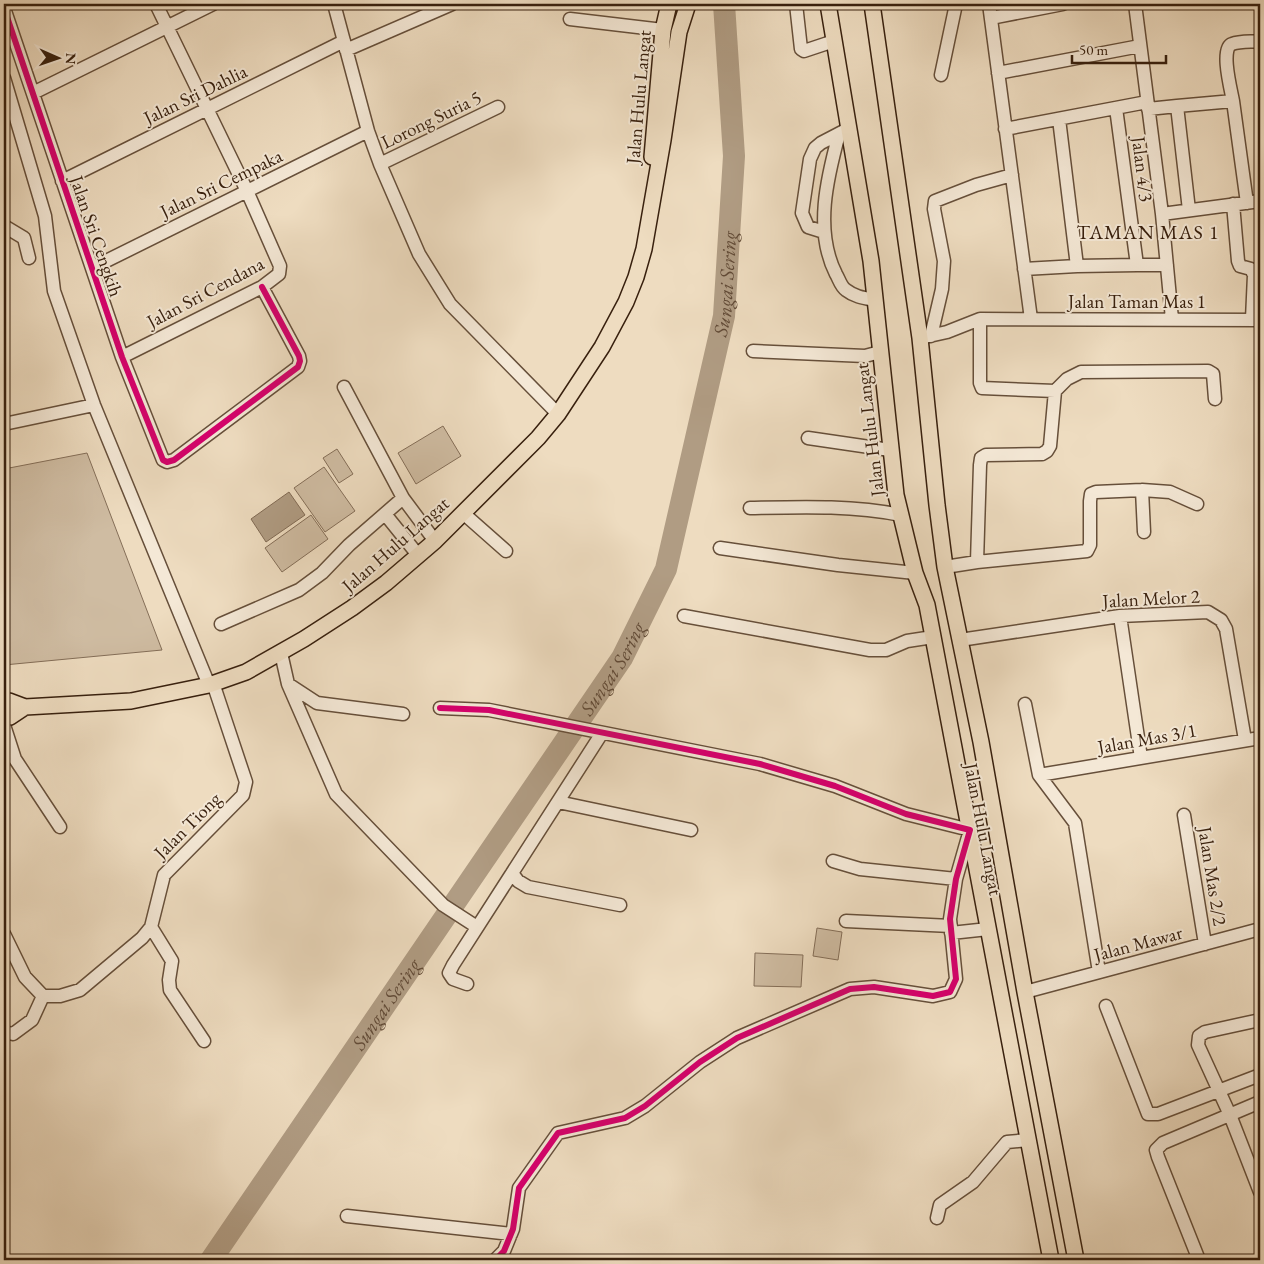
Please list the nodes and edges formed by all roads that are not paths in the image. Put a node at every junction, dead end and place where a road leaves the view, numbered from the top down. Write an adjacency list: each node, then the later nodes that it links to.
1 (156, 4): 17 (street, Jalan Sri Cendana)
2 (213, 4): 17 (street)
3 (334, 4): 21 (street)
4 (452, 4): 21 (street, Jalan Sri Dahlia)
5 (669, 4): 18 (main road, Jalan Hulu Langat)
6 (688, 4): 46 (main road, Jalan Hulu Langat)
7 (796, 4): 19 (street)
8 (828, 4): 19 (main road, Jalan Hulu Langat)
9 (872, 4): 61 (main road, Jalan Hulu Langat)
10 (956, 4): 24 (street)
11 (989, 4): 15 (street)
12 (1063, 4): 15 (street)
13 (1135, 4): 22 (street, Jalan 4/3)
14 (4, 8): 26 (street, Jalan Sri Cengkih)
15 (991, 18): 23 (street)
16 (570, 19): 18 (street)
17 (167, 27): 26 (street); 32 (street, Jalan Sri Cendana)
18 (663, 30): 46 (main road, Jalan Hulu Langat)
19 (834, 41): 36 (main road, Jalan Hulu Langat)
20 (1260, 41): 27 (street)
21 (345, 46): 32 (street, Jalan Sri Dahlia); 35 (street)
22 (1140, 46): 23 (street); 28 (street, Jalan 4/3)
23 (998, 73): 34 (street)
24 (942, 75)
25 (4, 78): 68 (street, Jalan Tiong)
26 (33, 94): 39 (street, Jalan Sri Cengkih)
27 (1233, 101): 29 (street, Jalan 4/3); 42 (street)
28 (1148, 105): 29 (street, Jalan 4/3); 31 (street); 45 (street, Jalan 4/3)
29 (1178, 106): 44 (street)
30 (498, 107): 37 (street, Lorong Suria 5)
31 (1116, 108): 33 (street); 50 (street, Jalan 4/3)
32 (207, 109): 39 (street, Jalan Sri Dahlia); 40 (street, Jalan Sri Cendana)
33 (1059, 119): 34 (street); 52 (street)
34 (1005, 129): 38 (street)
35 (368, 131): 37 (street); 40 (street, Jalan Sri Cempaka)
36 (843, 131): 48 (street); 48 (street); 56 (main road, Jalan Hulu Langat)
37 (380, 164): 69 (street)
38 (1012, 175): 54 (street); 61 (street)
39 (62, 181): 53 (street, Jalan Sri Cengkih)
40 (248, 191): 53 (street, Jalan Sri Cempaka); 55 (street, Jalan Sri Cendana)
41 (1260, 201): 42 (street)
42 (1247, 203): 43 (street)
43 (1233, 204): 44 (street); 60 (street)
44 (1189, 210): 45 (street)
45 (1162, 214): 51 (street, Jalan 4/3)
46 (648, 224): 69 (main road, Jalan Hulu Langat)
47 (4, 226): 49 (street)
48 (824, 232): 56 (street)
49 (29, 258)
50 (1137, 265): 51 (street); 52 (street)
51 (1167, 265): 59 (street, Jalan 4/3)
52 (1077, 266): 54 (street)
53 (92, 268): 64 (street, Jalan Sri Cengkih)
54 (1024, 269): 58 (street)
55 (262, 287): 64 (street, Jalan Sri Cendana); 64 (street, Jalan Sri Cengkih)
56 (875, 300): 63 (main road, Jalan Hulu Langat)
57 (980, 319): 58 (street, Jalan Taman Mas 1); 61 (street); 66 (street)
58 (1031, 319): 59 (street, Jalan Taman Mas 1)
59 (1172, 319): 60 (street, Jalan Taman Mas 1)
60 (1258, 319)
61 (926, 337): 86 (main road, Jalan Hulu Langat)
62 (753, 351): 63 (street)
63 (880, 352): 72 (main road, Jalan Hulu Langat)
64 (122, 357)
65 (344, 387): 74 (street)
66 (1055, 391): 67 (street); 85 (street)
67 (1215, 399)
68 (94, 405): 70 (street); 94 (street, Jalan Tiong)
69 (558, 414): 77 (main road, Jalan Hulu Langat)
70 (4, 424)
71 (808, 438): 72 (street)
72 (890, 450): 79 (main road, Jalan Hulu Langat)
73 (1142, 490): 75 (street); 80 (street); 85 (street)
74 (403, 498): 78 (street); 81 (street)
75 (1197, 504)
76 (750, 508): 79 (street)
77 (463, 513): 81 (main road, Jalan Hulu Langat); 83 (street)
78 (385, 514): 84 (street); 90 (street)
79 (901, 515): 87 (main road, Jalan Hulu Langat)
80 (1144, 532)
81 (435, 541): 84 (main road, Jalan Hulu Langat)
82 (720, 548): 87 (street)
83 (506, 551)
84 (418, 555): 93 (main road, Jalan Hulu Langat)
85 (977, 562): 86 (street)
86 (945, 567): 92 (main road, Jalan Hulu Langat)
87 (915, 573): 91 (main road, Jalan Hulu Langat)
88 (684, 616): 91 (street)
89 (1120, 616): 92 (street, Jalan Melor 2); 105 (street, Jalan Melor 2); 106 (street)
90 (221, 624)
91 (934, 636): 112 (main road, Jalan Hulu Langat)
92 (960, 640): 127 (main road, Jalan Hulu Langat)
93 (281, 653): 94 (main road, Jalan Hulu Langat); 95 (street)
94 (211, 684): 98 (main road, Jalan Hulu Langat); 119 (street, Jalan Tiong)
95 (288, 684): 100 (street); 118 (street)
96 (4, 701): 98 (main road, Jalan Hulu Langat)
97 (1025, 704): 107 (street)
98 (25, 707): 101 (main road, Jalan Hulu Langat)
99 (440, 708): 103 (street)
100 (403, 714)
101 (4, 717)
102 (4, 725): 110 (street)
103 (599, 733): 108 (street); 112 (street)
104 (1260, 738): 105 (street, Jalan Mas 3/1)
105 (1245, 740): 106 (street, Jalan Mas 3/1)
106 (1142, 758): 107 (street, Jalan Mas 3/1)
107 (1039, 775): 125 (street)
108 (558, 802): 111 (street); 114 (street)
109 (1184, 814): 124 (street, Jalan Mas 2/2)
110 (60, 827)
111 (691, 830)
112 (970, 830): 115 (street); 120 (main road, Jalan Hulu Langat)
113 (833, 861): 115 (street)
114 (512, 873): 116 (street); 118 (street)
115 (956, 879): 122 (street)
116 (620, 905)
117 (846, 921): 122 (street)
118 (471, 924): 126 (street)
119 (151, 927): 128 (street, Jalan Tiong); 132 (street)
120 (988, 929): 122 (street); 137 (main road, Jalan Hulu Langat)
121 (1260, 929): 124 (street, Jalan Mawar)
122 (951, 930): 141 (street)
123 (4, 934): 128 (street)
124 (1205, 944): 125 (street, Jalan Mawar)
125 (1099, 972): 127 (street, Jalan Mawar)
126 (467, 984)
127 (1025, 992): 144 (main road, Jalan Hulu Langat)
128 (43, 996): 131 (street)
129 (1106, 1006): 134 (street)
130 (1260, 1020): 134 (street)
131 (4, 1032)
132 (204, 1041)
133 (1260, 1075): 134 (street)
134 (1219, 1091): 136 (street)
135 (1260, 1102): 136 (street)
136 (1230, 1115): 138 (street); 145 (street)
137 (1028, 1140): 140 (street); 143 (main road, Jalan Hulu Langat)
138 (1260, 1192)
139 (347, 1216): 141 (street)
140 (937, 1218)
141 (511, 1234): 142 (street)
142 (495, 1260)
143 (1052, 1260)
144 (1076, 1260)
145 (1199, 1260)

